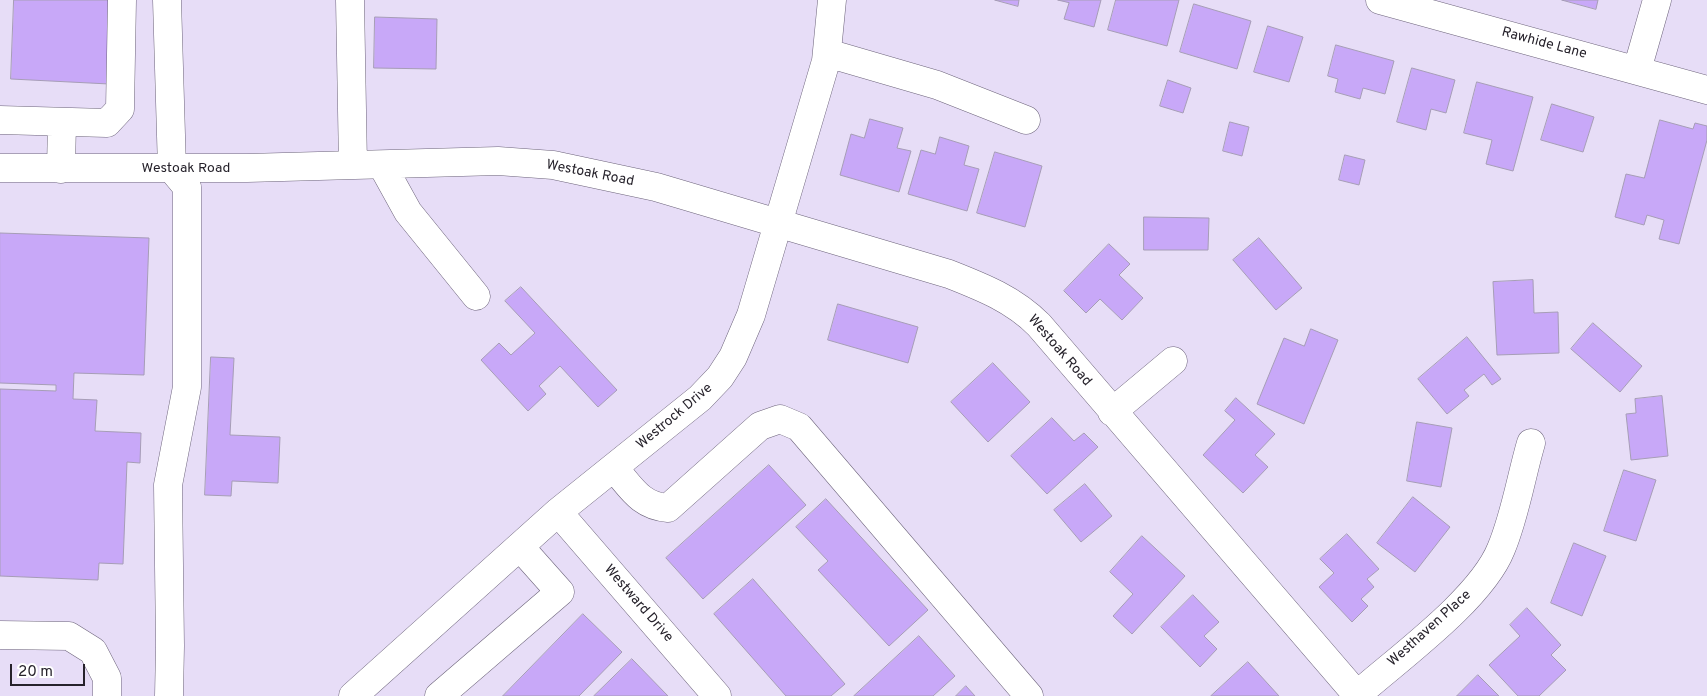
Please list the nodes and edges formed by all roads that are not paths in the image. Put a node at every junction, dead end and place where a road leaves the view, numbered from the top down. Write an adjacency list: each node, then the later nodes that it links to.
1 (122, 0): 12 (street)
2 (167, 0): 17 (street)
3 (350, 0): 14 (street)
4 (832, 0): 7 (street, Westrock Drive)
5 (1380, 0): 8 (street, Rawhide Lane)
6 (1657, 0): 8 (street)
7 (827, 53): 11 (street); 18 (street, Westrock Drive)
8 (1637, 70): 9 (street, Rawhide Lane)
9 (1707, 90)
10 (0, 120): 12 (street)
11 (1026, 120)
12 (62, 122): 16 (street)
13 (382, 165): 14 (street, Westoak Road); 18 (street, Westoak Road); 19 (street)
14 (353, 166): 17 (street, Westoak Road)
15 (0, 168): 16 (street, Westoak Road)
16 (61, 169): 17 (street, Westoak Road)
17 (172, 169): 29 (street)
18 (777, 224): 21 (street, Westoak Road); 23 (street, Westrock Drive)
19 (476, 296)
20 (1173, 361): 21 (street)
21 (1112, 412): 27 (street, Westoak Road)
22 (1531, 442): 27 (street, Westhaven Place)
23 (614, 468): 24 (street, Westrock Drive); 33 (street)
24 (558, 512): 25 (street, Westrock Drive); 32 (street, Westward Drive)
25 (520, 547): 30 (street, Westrock Drive); 31 (street)
26 (0, 635): 28 (street)
27 (1357, 695)
28 (107, 696)
29 (169, 696)
30 (353, 696)
31 (439, 696)
32 (717, 696)
33 (1029, 696)

